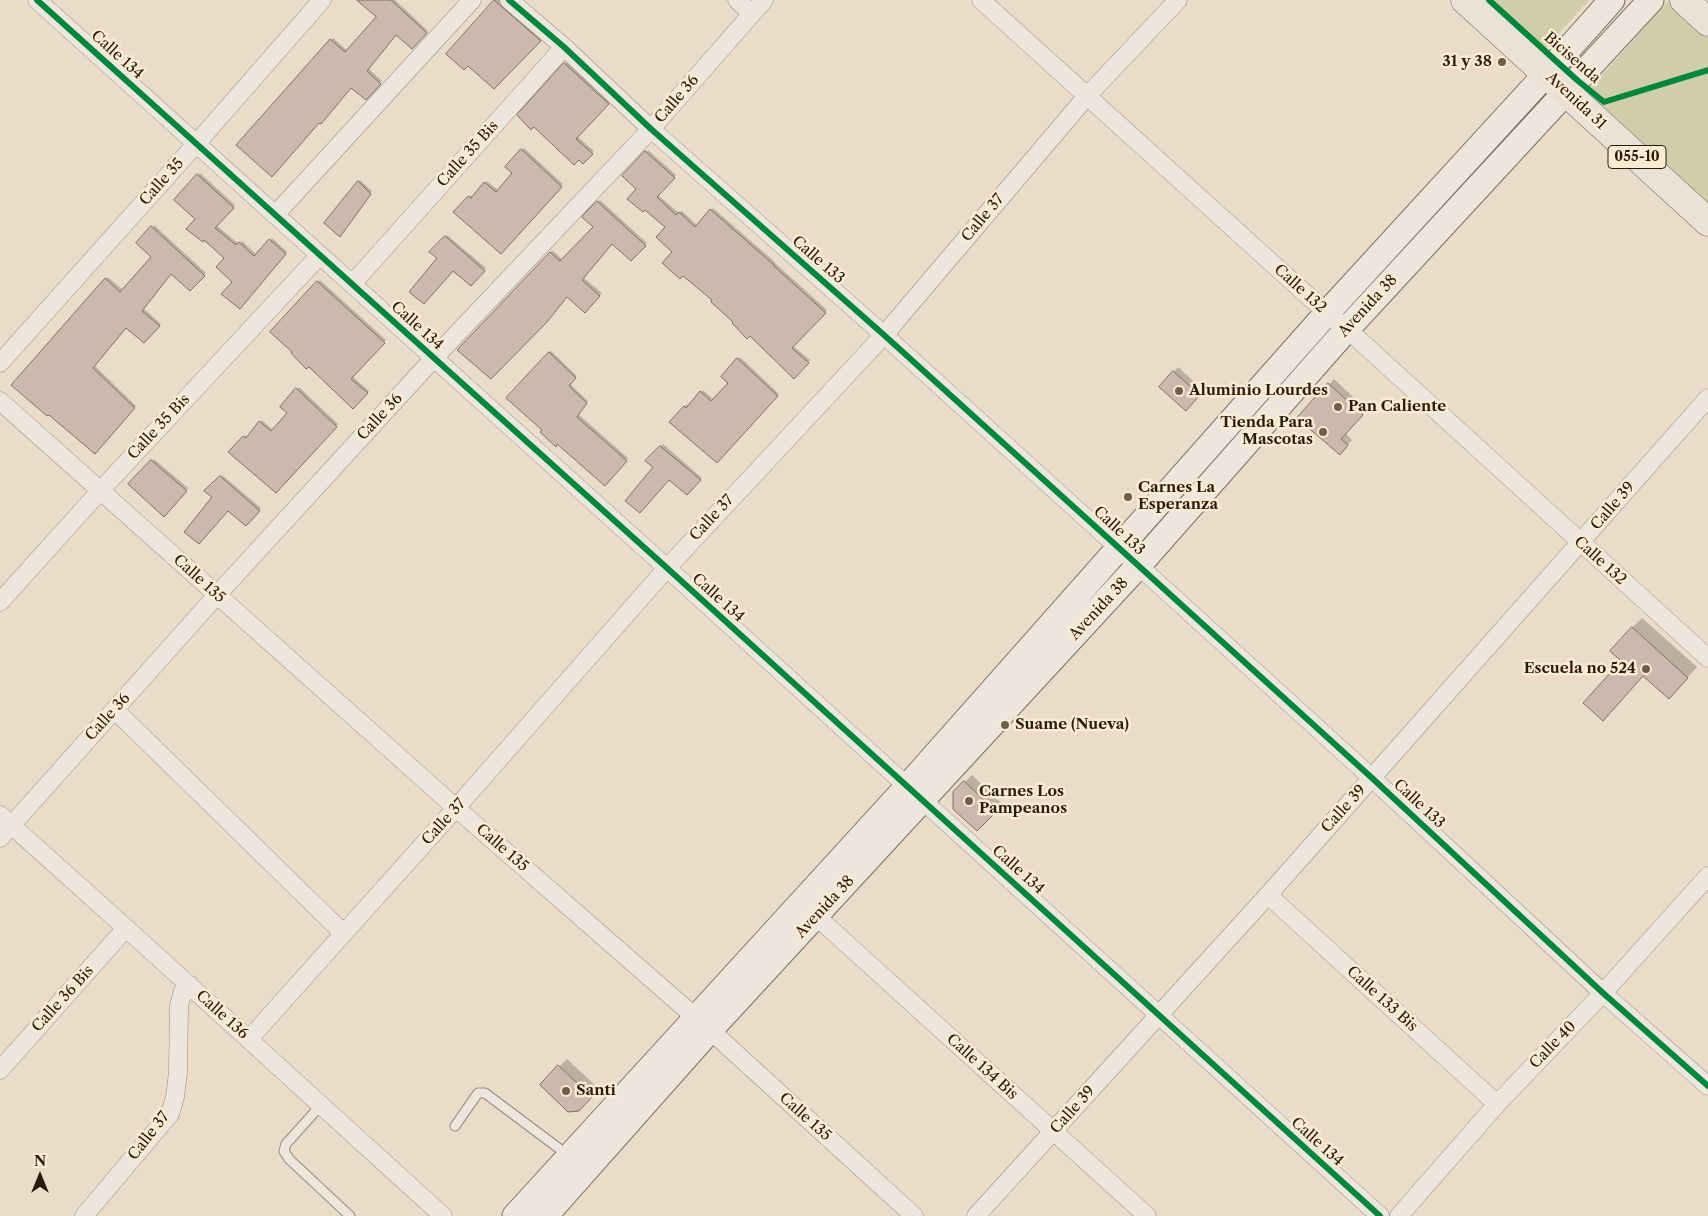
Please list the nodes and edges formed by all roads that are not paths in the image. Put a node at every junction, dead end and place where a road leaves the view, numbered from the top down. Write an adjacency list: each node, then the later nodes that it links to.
1 (37, 0): 20 (street, Calle 134)
2 (322, 0): 20 (street, Calle 35)
3 (472, 0): 21 (street)
4 (509, 0): 15 (street, Calle 133)
5 (737, 0): 13 (street)
6 (764, 0): 13 (street, Calle 36)
7 (981, 0): 18 (street, Calle 132)
8 (1178, 0): 18 (street, Calle 37)
9 (1465, 0): 16 (highway, Avenida 31 / 055-10)
10 (1612, 0): 16 (main road, Avenida 38)
11 (1651, 0): 17 (main road, Avenida 38)
12 (1684, 0): 14 (highway)
13 (752, 14): 19 (street, Calle 36)
14 (1708, 22)
15 (564, 47): 19 (street, Calle 133); 24 (street, Calle 35 Bis)
16 (1546, 74): 17 (highway, Avenida 31 / 055-10); 25 (main road, Avenida 38)
17 (1566, 93): 22 (highway, Avenida 31 / 055-10); 26 (main road, Avenida 38)
18 (1087, 96): 25 (street, Calle 132); 27 (street, Calle 37)
19 (651, 129): 27 (street, Calle 133); 28 (street, Calle 36)
20 (196, 144): 21 (street, Calle 134); 29 (street, Calle 35)
21 (275, 215): 23 (street, Calle 134)
22 (1708, 222)
23 (320, 255): 24 (street, Calle 134); 32 (street, Calle 35 Bis)
24 (352, 284): 28 (street, Calle 134)
25 (1327, 313): 26 (street, Calle 132); 34 (main road, Avenida 38)
26 (1347, 329): 33 (street, Calle 132); 35 (main road, Avenida 38)
27 (884, 335): 34 (street, Calle 133); 36 (street, Calle 37)
28 (434, 358): 36 (street, Calle 134); 37 (street, Calle 36)
29 (0, 363)
30 (1708, 398): 33 (street, Calle 39)
31 (0, 401): 32 (street, Calle 135)
32 (100, 491): 37 (street, Calle 135); 38 (street, Calle 35 Bis)
33 (1581, 543): 39 (street, Calle 132); 41 (street, Calle 39)
34 (1119, 548): 35 (street, Calle 133); 42 (main road, Avenida 38)
35 (1138, 566): 41 (street, Calle 133); 42 (main road, Avenida 38)
36 (667, 568): 42 (street, Calle 134); 43 (street, Calle 37)
37 (217, 595): 40 (street, Calle 36); 43 (street, Calle 135)
38 (0, 602)
39 (1708, 658)
40 (115, 710): 44 (street, Calle 36); 49 (street)
41 (1372, 778): 46 (street, Calle 39); 51 (street, Calle 133)
42 (915, 794): 47 (main road, Avenida 38); 52 (street, Calle 134); 53 (main road, Avenida 38)
43 (456, 808): 49 (street, Calle 37); 53 (street, Calle 135)
44 (4, 826): 48 (street, Calle 136)
45 (1708, 876): 51 (street, Calle 40)
46 (1268, 895): 52 (street, Calle 39); 57 (street, Calle 133 Bis)
47 (816, 916): 53 (main road, Avenida 38); 60 (street, Calle 134 Bis)
48 (126, 928): 50 (street, Calle 136); 55 (street, Calle 36 Bis)
49 (343, 933): 54 (street, Calle 37)
50 (190, 985): 54 (street, Calle 136); 62 (street, Calle 37)
51 (1603, 993): 56 (street, Calle 133); 57 (street, Calle 40)
52 (1158, 1015): 60 (street, Calle 39); 70 (street, Calle 134)
53 (703, 1024): 61 (main road, Avenida 38); 66 (main road, Avenida 38); 67 (street, Calle 135)
54 (249, 1039): 58 (street, Calle 136)
55 (0, 1070)
56 (1708, 1086)
57 (1497, 1104): 71 (street, Calle 40)
58 (321, 1105): 63 (lane); 64 (street, Calle 136)
59 (455, 1126): 61 (lane)
60 (1053, 1132): 68 (street, Calle 39); 69 (street, Calle 134 Bis)
61 (569, 1156): 65 (main road, Avenida 38)
62 (84, 1216)
63 (350, 1216)
64 (443, 1216)
65 (515, 1216)
66 (545, 1216)
67 (914, 1216)
68 (976, 1216)
69 (1148, 1216)
70 (1380, 1216)
71 (1399, 1216)

